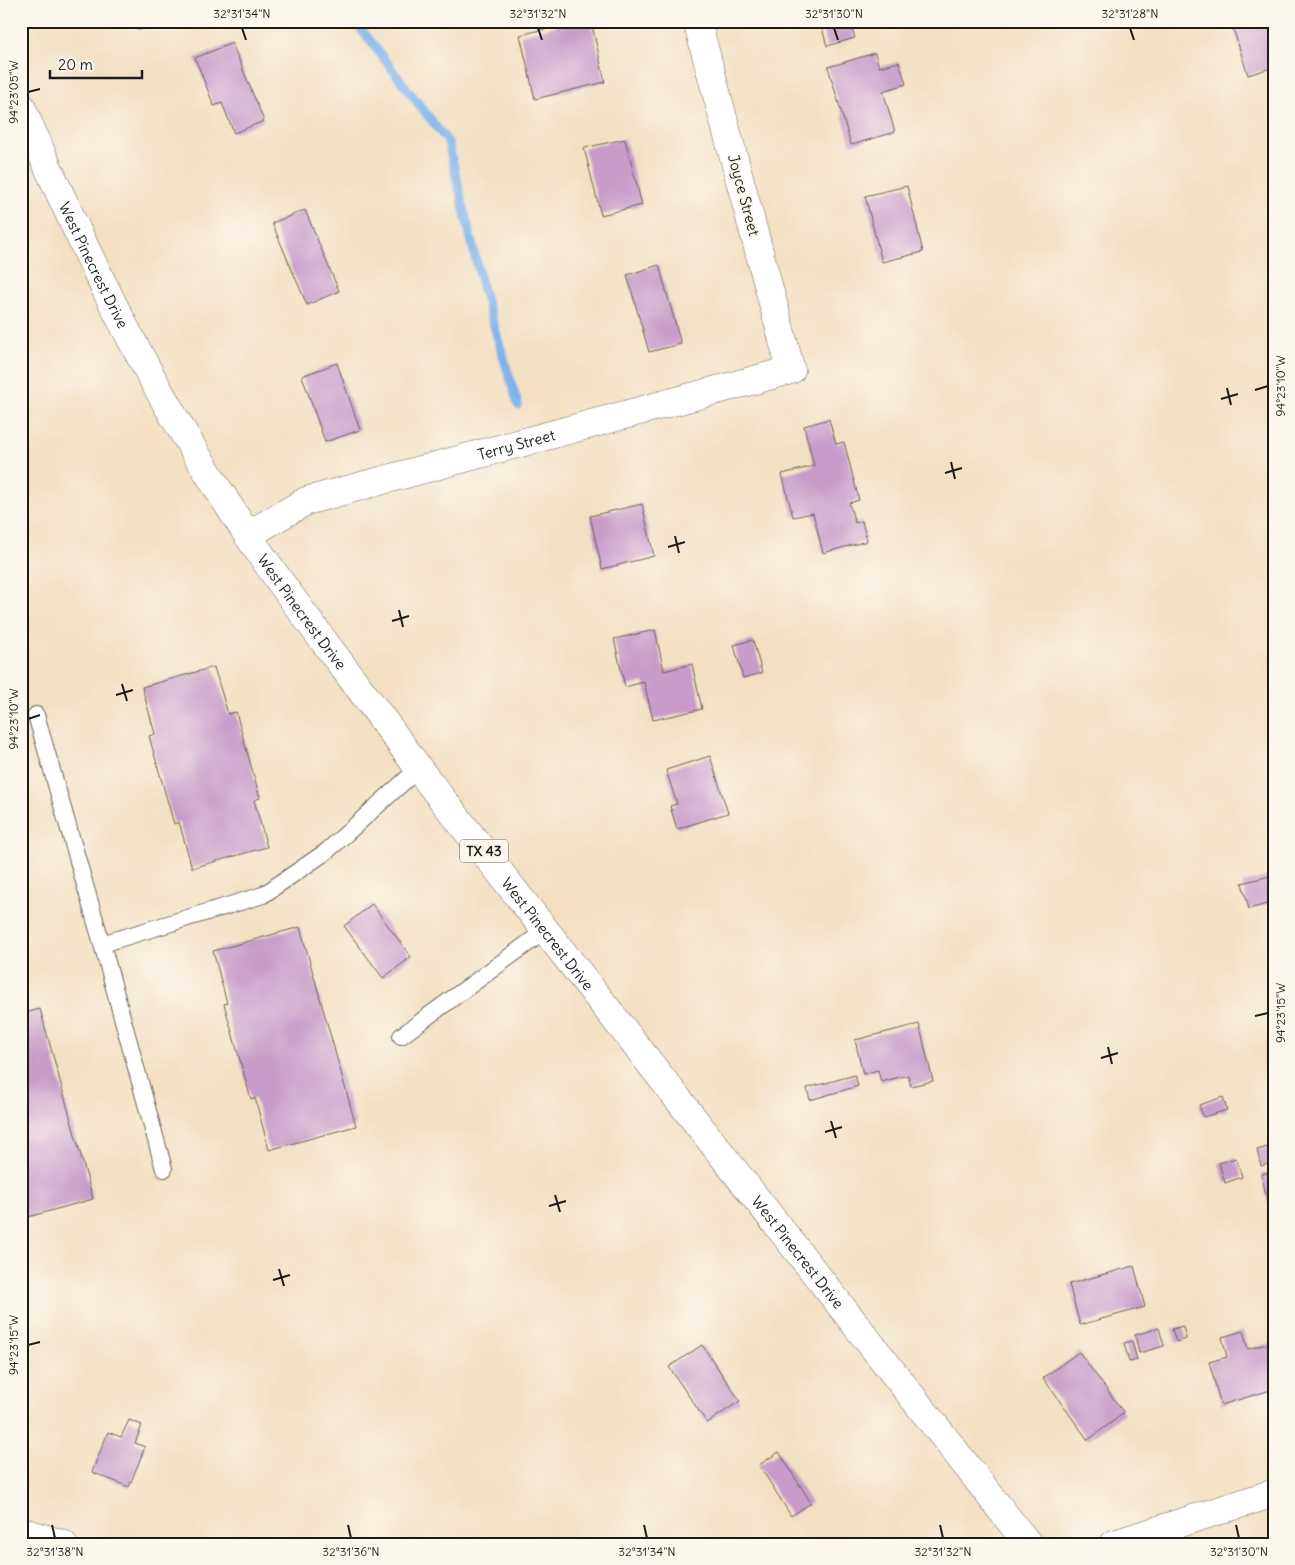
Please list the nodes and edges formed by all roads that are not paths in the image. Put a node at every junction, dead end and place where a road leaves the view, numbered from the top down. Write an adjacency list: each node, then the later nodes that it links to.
1 (697, 21): 3 (main road, Joyce Street)
2 (21, 106): 4 (main road, West Pinecrest Drive / TX 43)
3 (791, 370): 4 (main road, Terry Street)
4 (248, 534): 6 (main road, West Pinecrest Drive / TX 43)
5 (36, 715): 8 (lane)
6 (419, 768): 7 (main road, West Pinecrest Drive / TX 43); 8 (lane)
7 (546, 930): 9 (lane); 14 (main road, West Pinecrest Drive / TX 43)
8 (102, 944): 10 (lane)
9 (401, 1036)
10 (164, 1169)
11 (1274, 1493): 15 (main road)
12 (21, 1531): 13 (main road)
13 (63, 1544)
14 (1028, 1544)
15 (1114, 1544)

